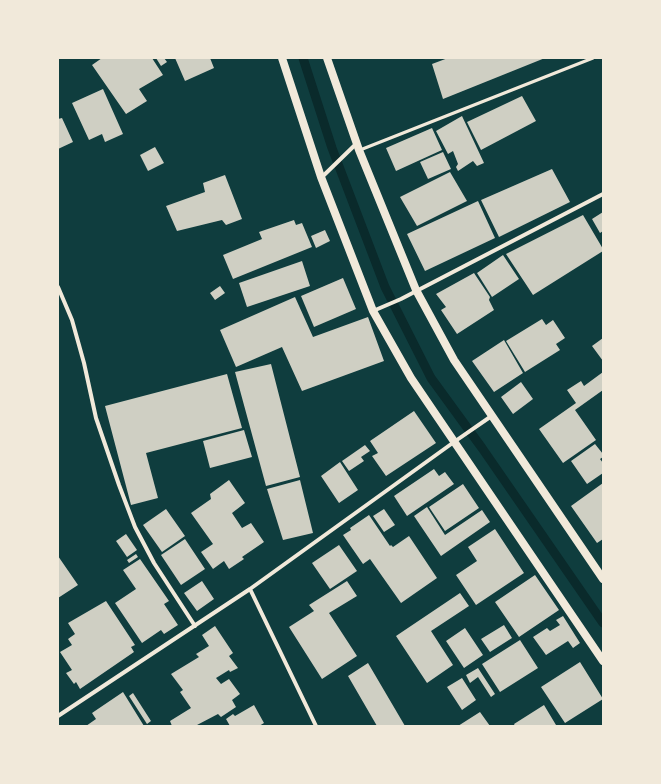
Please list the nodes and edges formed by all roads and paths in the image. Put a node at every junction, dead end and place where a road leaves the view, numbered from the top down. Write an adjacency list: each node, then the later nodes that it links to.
1 (282, 58): 5 (main road)
2 (327, 58): 4 (main road)
3 (593, 58): 4 (lane)
4 (358, 147): 5 (street); 8 (main road)
5 (321, 177): 9 (main road)
6 (603, 194): 8 (street)
7 (58, 287): 14 (street)
8 (416, 290): 9 (street); 10 (main road)
9 (373, 311): 11 (main road)
10 (493, 415): 11 (street); 12 (main road)
11 (454, 442): 13 (street); 15 (main road)
12 (603, 579)
13 (250, 589): 14 (street); 17 (street)
14 (195, 626): 16 (street)
15 (603, 661)
16 (58, 716)
17 (316, 726)

